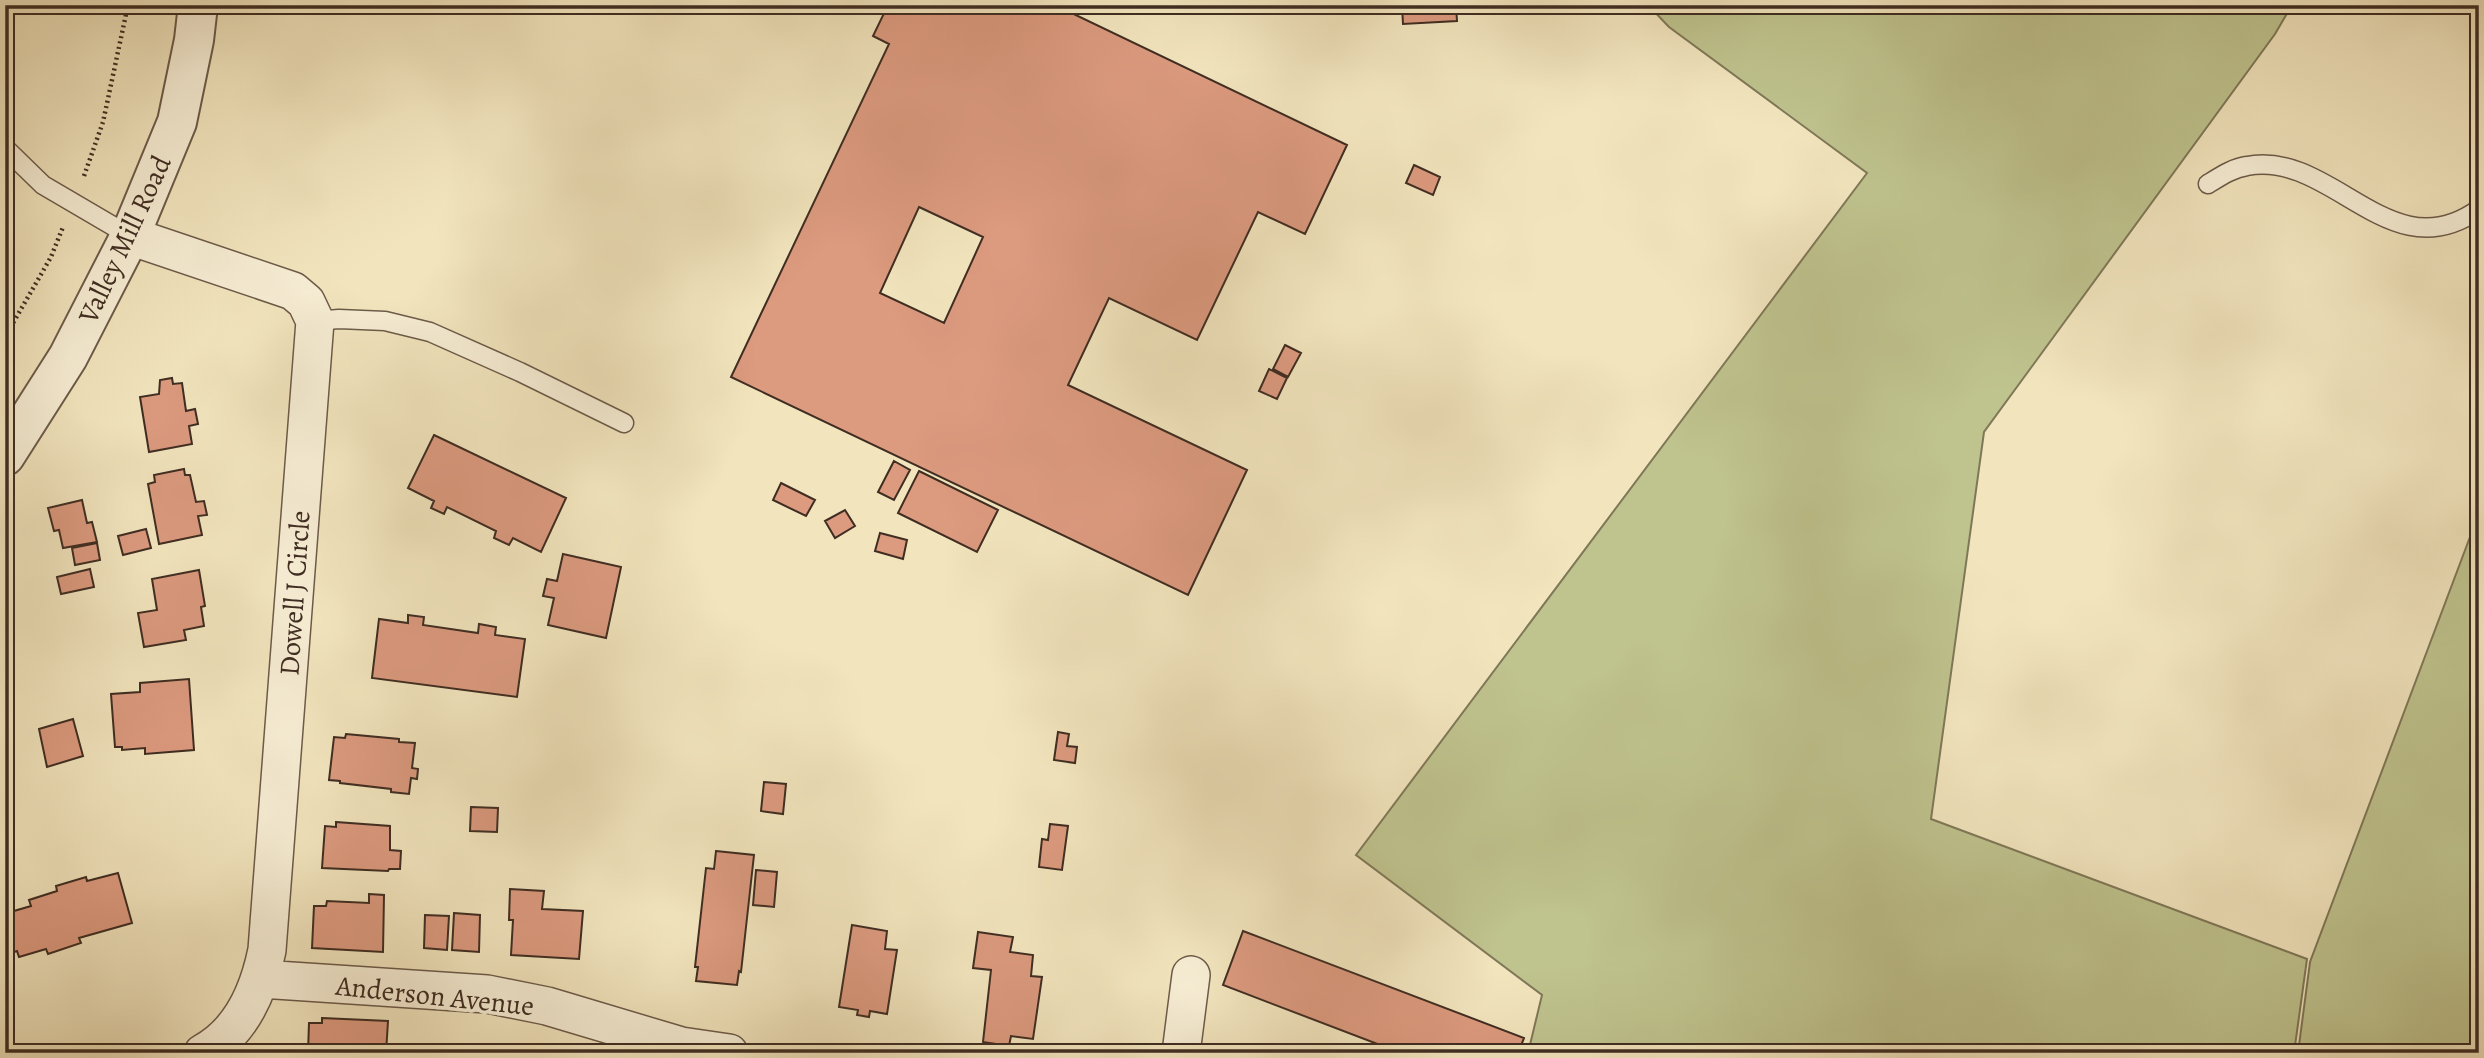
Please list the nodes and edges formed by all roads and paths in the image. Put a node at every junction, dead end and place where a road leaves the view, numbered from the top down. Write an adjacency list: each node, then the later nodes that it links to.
1 (128, 5): 3 (path)
2 (198, 5): 7 (street, Valley Mill Road)
3 (93, 153)
4 (7, 154): 7 (lane)
5 (2208, 184): 6 (lane)
6 (2479, 209)
7 (130, 236): 9 (street); 12 (street, Valley Mill Road)
8 (51, 257): 10 (path)
9 (315, 321): 11 (lane); 14 (street, Dowell J Circle)
10 (5, 337)
11 (624, 423)
12 (5, 456)
13 (1191, 975): 17 (street)
14 (261, 979): 15 (street, Dowell J Circle); 16 (street, Anderson Avenue)
15 (203, 1053)
16 (729, 1053)
17 (1181, 1053)

